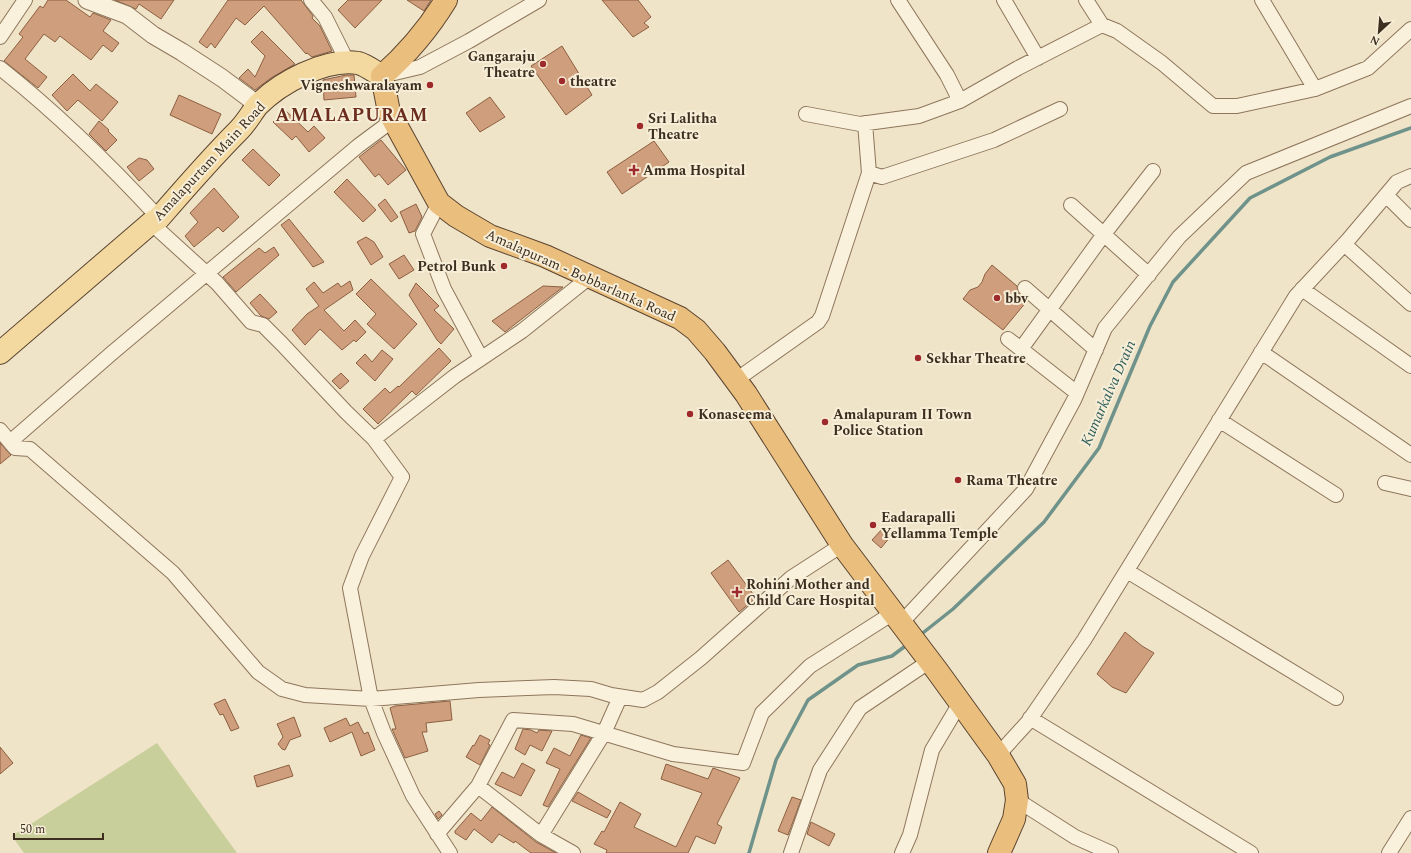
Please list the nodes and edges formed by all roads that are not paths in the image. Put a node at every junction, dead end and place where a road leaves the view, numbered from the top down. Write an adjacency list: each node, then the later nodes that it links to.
1 (25, 0): 12 (street)
2 (87, 0): 19 (street)
3 (311, 0): 14 (street)
4 (446, 0): 16 (highway)
5 (539, 0): 16 (street)
6 (898, 0): 18 (street)
7 (1004, 0): 13 (street)
8 (1086, 0): 10 (street)
9 (1262, 0): 17 (street)
10 (1102, 25): 13 (street); 17 (street)
11 (1411, 29): 17 (street)
12 (0, 37)
13 (1038, 58): 18 (street)
14 (348, 63): 16 (main road, Amalapurtam Main Road); 19 (main road, Amalapurtam Main Road)
15 (0, 68): 31 (street)
16 (382, 76): 23 (highway, Amalapuram - Bobbarlanka Road)
17 (1316, 89)
18 (960, 101): 24 (street)
19 (258, 105): 31 (main road, Amalapurtam Main Road)
20 (1411, 106): 36 (street)
21 (1060, 109): 26 (street)
22 (806, 114): 24 (street)
23 (393, 120): 29 (highway, Amalapuram - Bobbarlanka Road); 35 (street)
24 (865, 123): 26 (street)
25 (1152, 171): 33 (street)
26 (869, 173): 49 (street)
27 (1411, 176): 28 (street)
28 (1386, 195): 32 (street); 34 (street)
29 (439, 203): 37 (highway, Amalapuram - Bobbarlanka Road); 47 (street)
30 (1070, 205): 33 (street)
31 (155, 220): 35 (street); 46 (main road, Amalapurtam Main Road)
32 (1411, 220)
33 (1104, 234): 36 (street); 41 (street)
34 (1344, 244): 39 (street); 40 (street)
35 (207, 274): 53 (street); 54 (street)
36 (1149, 275): 44 (street)
37 (591, 276): 47 (street); 49 (highway, Amalapuram - Bobbarlanka Road)
38 (1025, 288): 41 (street)
39 (1302, 288): 45 (street); 48 (street)
40 (1411, 304)
41 (1050, 310): 43 (street); 44 (street)
42 (1008, 339): 43 (street)
43 (1021, 350): 50 (street)
44 (1096, 350): 50 (street)
45 (1261, 352): 51 (street); 55 (street)
46 (0, 353)
47 (481, 358): 53 (street)
48 (1411, 366)
49 (736, 380): 59 (highway, Amalapuram - Bobbarlanka Road)
50 (1077, 393): 61 (street)
51 (1219, 420): 58 (street); 60 (street)
52 (0, 430): 54 (street)
53 (374, 439): 64 (street)
54 (10, 442): 64 (street)
55 (1411, 455)
56 (1385, 483): 57 (street)
57 (1411, 490)
58 (1336, 495)
59 (842, 545): 61 (highway, Amalapuram - Bobbarlanka Road); 62 (street)
60 (1127, 571): 63 (street); 66 (street)
61 (910, 635): 65 (highway, Amalapuram - Bobbarlanka Road); 67 (street); 76 (street)
62 (620, 696): 64 (street); 67 (street)
63 (1336, 698)
64 (371, 699): 72 (street)
65 (960, 703): 68 (highway, Amalapuram - Bobbarlanka Road); 77 (street)
66 (1030, 718): 68 (street); 80 (street)
67 (604, 733): 69 (street); 73 (street)
68 (998, 755): 70 (highway, Amalapuram - Bobbarlanka Road)
69 (478, 786): 72 (street); 73 (street)
70 (1018, 800): 78 (highway, Amalapuram - Bobbarlanka Road); 79 (street)
71 (1411, 818): 81 (street)
72 (437, 834): 74 (street)
73 (541, 835): 75 (street)
74 (450, 853)
75 (573, 853)
76 (791, 853)
77 (902, 853)
78 (999, 853)
79 (1111, 853)
80 (1251, 853)
81 (1389, 853)

